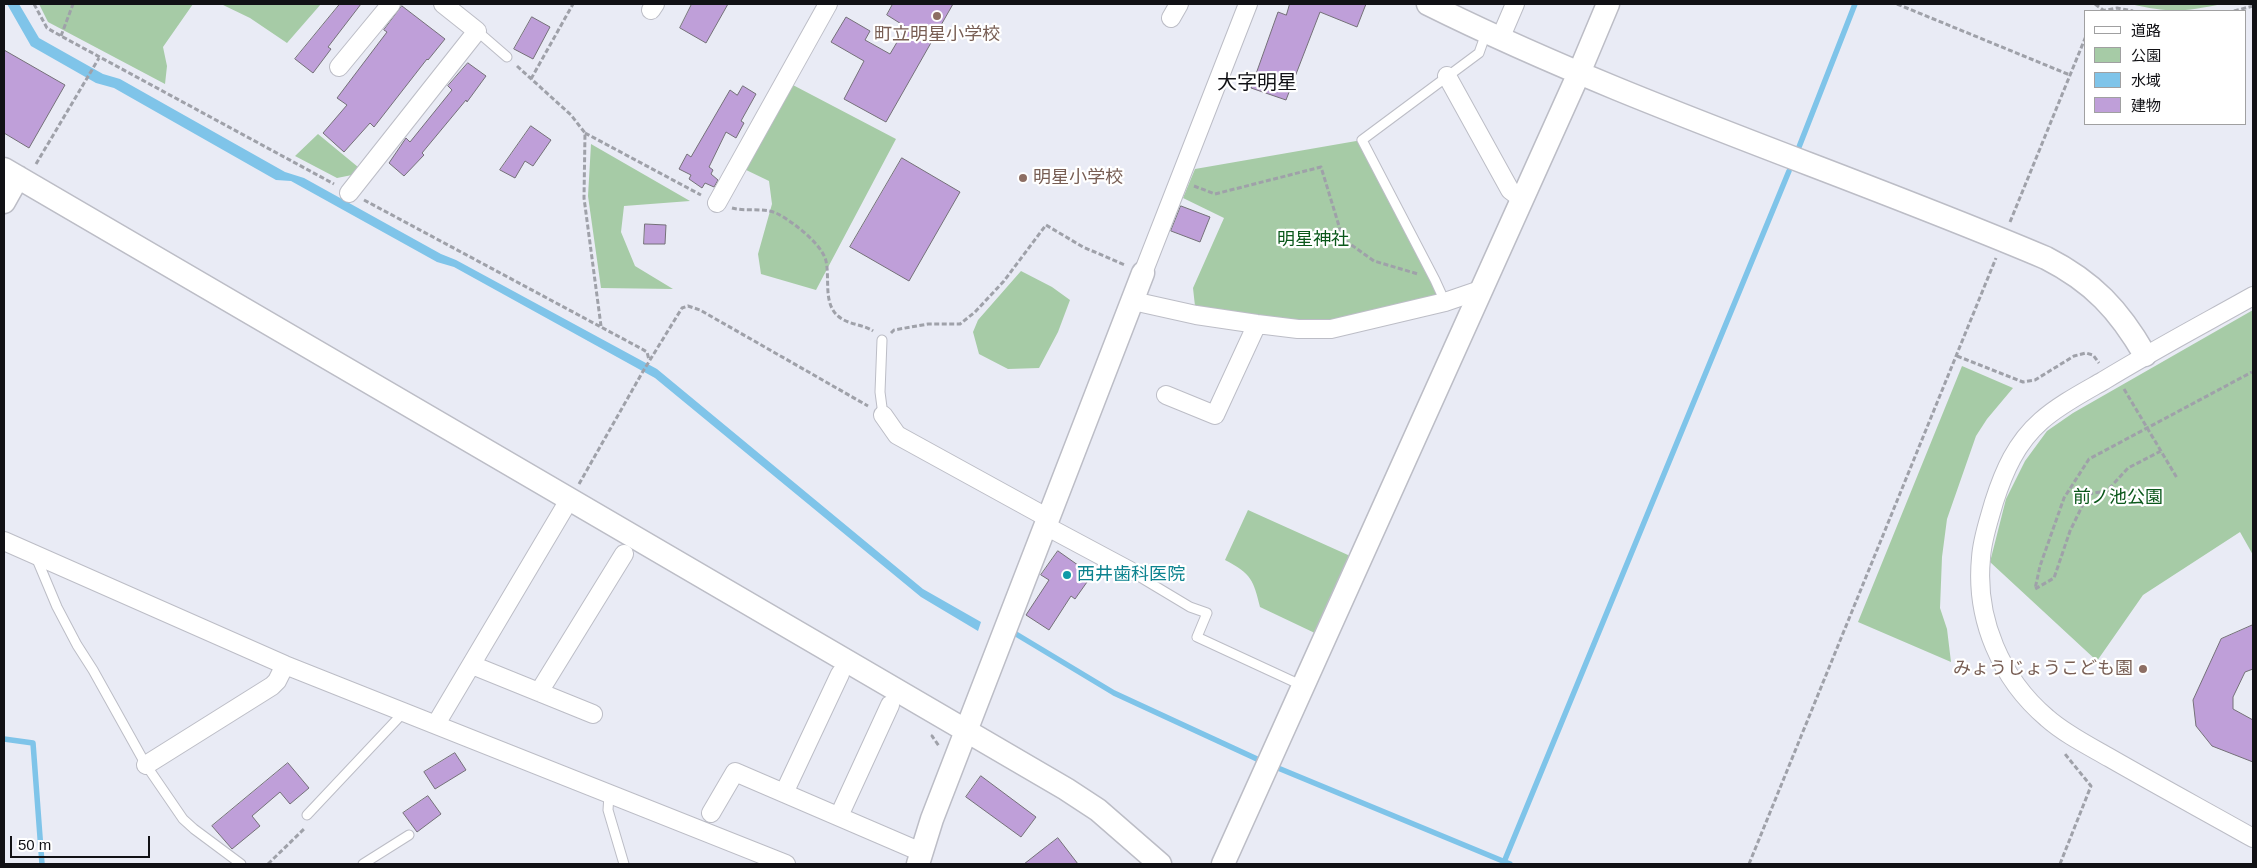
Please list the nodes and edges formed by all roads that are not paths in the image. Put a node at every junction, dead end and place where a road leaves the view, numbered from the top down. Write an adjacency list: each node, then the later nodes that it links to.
1 (391, 4): 11 (street)
2 (443, 4): 8 (street)
3 (828, 4): 18 (street)
4 (1248, 4): 19 (street)
5 (1428, 4): 9 (street)
6 (1515, 4): 9 (street)
7 (1608, 4): 12 (street)
8 (477, 31): 10 (lane); 15 (street)
9 (1493, 36): 12 (street); 13 (lane)
10 (508, 57)
11 (339, 67)
12 (1579, 74): 16 (street); 26 (street)
13 (1446, 76): 16 (street); 23 (lane)
14 (16, 176): 17 (street); 29 (street)
15 (349, 192)
16 (1522, 199): 20 (street)
17 (4, 202)
18 (717, 203)
19 (1143, 273): 22 (street)
20 (1483, 289): 23 (street); 38 (street)
21 (2253, 296): 26 (street)
22 (1133, 301): 24 (street); 30 (street)
23 (1445, 302): 24 (street)
24 (1257, 324): 27 (street)
25 (882, 340): 28 (lane)
26 (2146, 355): 52 (street)
27 (1166, 395)
28 (883, 415): 30 (street)
29 (569, 500): 36 (street); 44 (street)
30 (1046, 522): 34 (street); 44 (street)
31 (4, 541): 33 (street)
32 (626, 551): 39 (street)
33 (36, 556): 35 (street); 45 (lane)
34 (1130, 571): 38 (lane)
35 (285, 664): 41 (street); 45 (street)
36 (472, 665): 39 (street); 43 (street)
37 (840, 674): 46 (street)
38 (1304, 687): 59 (street)
39 (539, 692): 42 (street)
40 (890, 704): 50 (street)
41 (404, 712): 43 (street); 49 (lane)
42 (593, 714)
43 (436, 724): 47 (street)
44 (966, 733): 53 (street); 58 (street)
45 (146, 765): 54 (lane)
46 (784, 793): 48 (street); 50 (street)
47 (609, 795): 56 (lane); 57 (street)
48 (711, 813)
49 (306, 815)
50 (839, 816): 53 (street)
51 (409, 835): 55 (lane)
52 (2253, 838)
53 (920, 858)
54 (241, 864)
55 (363, 864)
56 (622, 864)
57 (786, 864)
58 (1160, 864)
59 (1224, 864)

